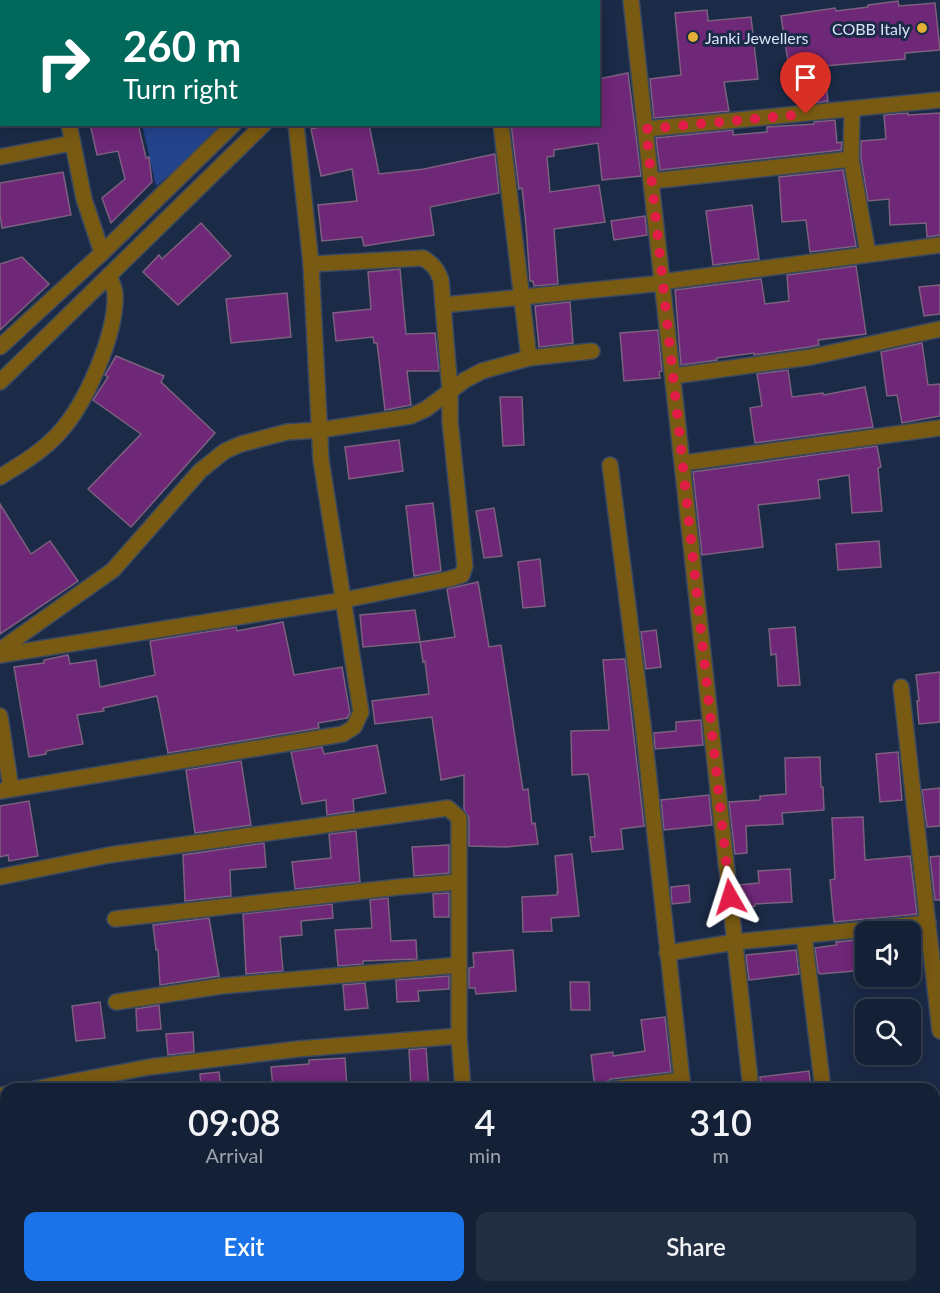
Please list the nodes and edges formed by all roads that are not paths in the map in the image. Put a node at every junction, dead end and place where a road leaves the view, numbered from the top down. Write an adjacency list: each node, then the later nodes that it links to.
1 (631, 0): 9 (street)
2 (940, 100): 3 (street)
3 (852, 110): 9 (street); 12 (street)
4 (69, 126): 10 (street)
5 (232, 126): 15 (street)
6 (262, 126): 18 (street)
7 (296, 126): 17 (street)
8 (501, 126): 20 (street)
9 (646, 129): 13 (street)
10 (72, 143): 11 (street); 15 (street)
11 (0, 157)
12 (851, 159): 13 (street); 16 (street)
13 (652, 182): 19 (street)
14 (940, 245): 16 (street)
15 (102, 253): 23 (street)
16 (868, 253): 19 (street)
17 (311, 264): 21 (street); 30 (street)
18 (109, 275): 27 (street); 33 (street)
19 (663, 283): 20 (street); 26 (street)
20 (521, 297): 21 (street); 25 (street)
21 (444, 305): 28 (street)
22 (940, 329): 26 (street)
23 (0, 347)
24 (592, 351): 25 (street)
25 (529, 358): 28 (street)
26 (673, 376): 31 (street)
27 (0, 382)
28 (450, 391): 30 (street); 34 (street)
29 (940, 428): 31 (street)
30 (320, 430): 34 (street); 35 (street)
31 (683, 463): 44 (street)
32 (610, 465): 45 (street)
33 (0, 477)
34 (344, 600): 35 (street); 38 (street)
35 (0, 654)
36 (902, 687): 42 (street)
37 (0, 716): 38 (street)
38 (6, 790)
39 (0, 877): 40 (street)
40 (458, 882): 41 (street); 47 (street)
41 (115, 919)
42 (928, 923): 43 (street); 46 (street)
43 (804, 935): 44 (street); 55 (street)
44 (735, 942): 45 (street); 54 (street)
45 (667, 953): 53 (street)
46 (936, 958): 49 (street)
47 (459, 965): 48 (street); 50 (street)
48 (116, 1002)
49 (940, 1031)
50 (459, 1036): 51 (street); 52 (street)
51 (67, 1083)
52 (463, 1083)
53 (682, 1083)
54 (750, 1083)
55 (822, 1083)

